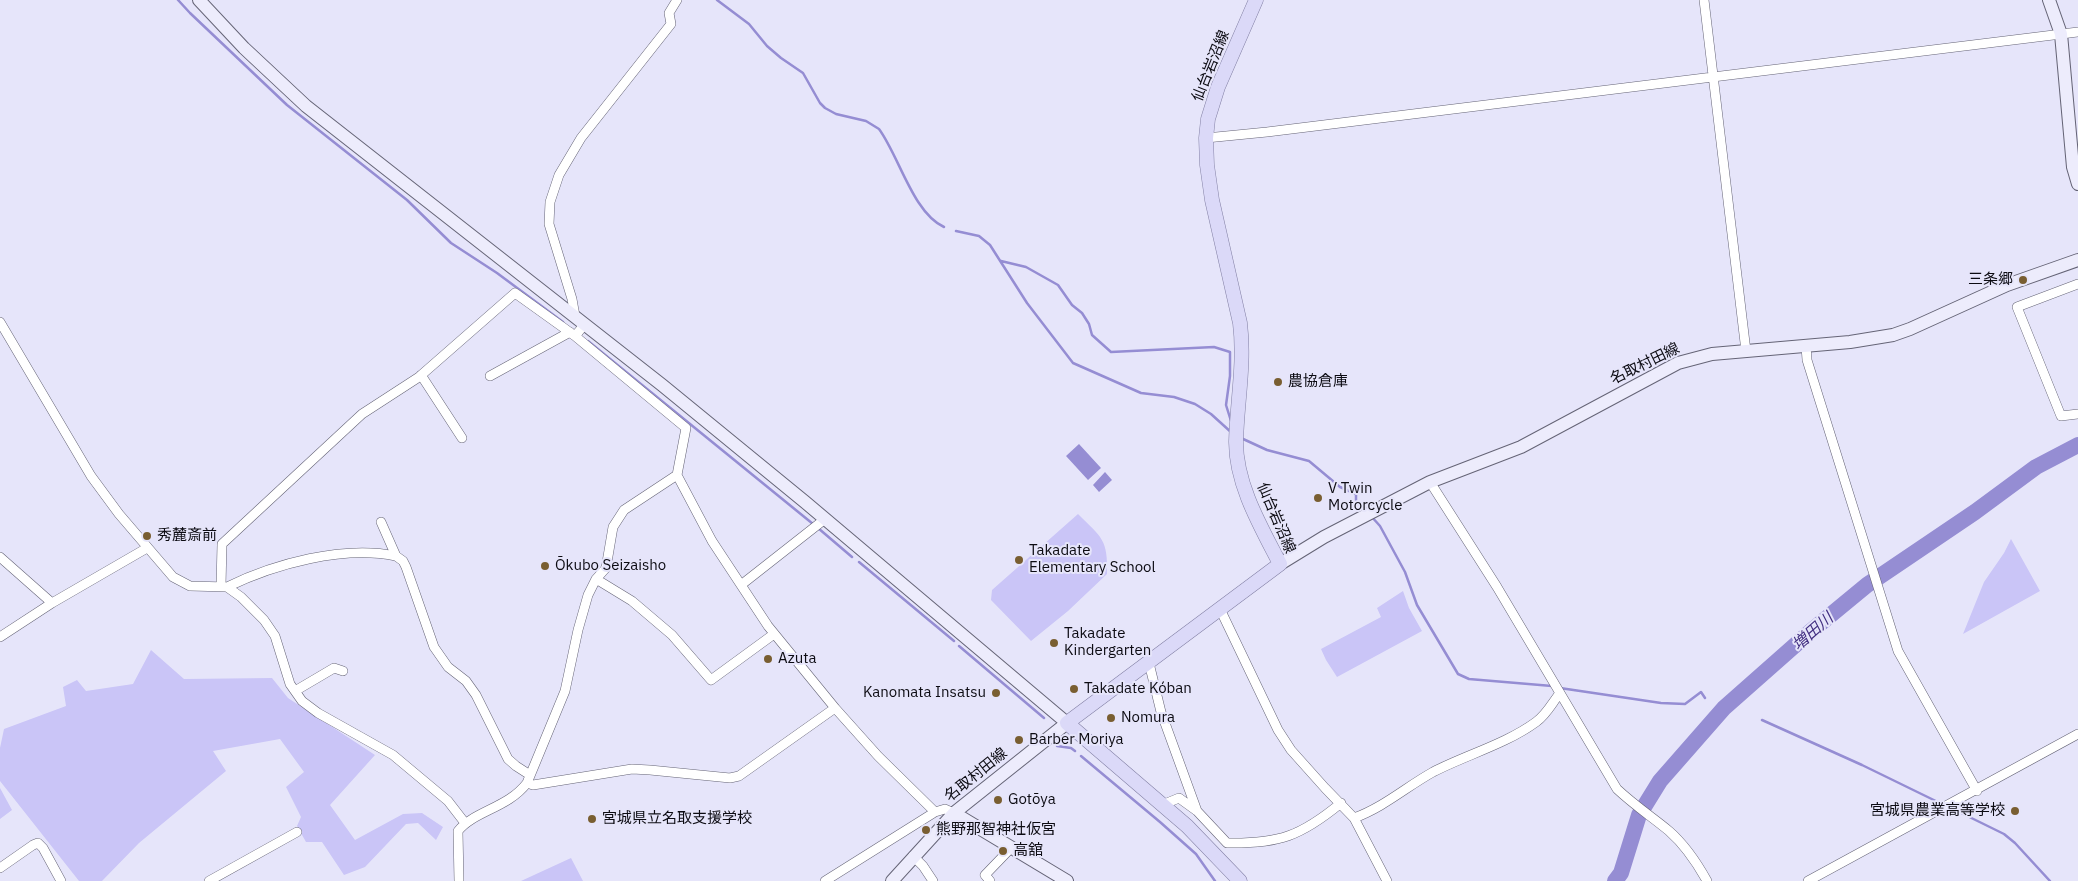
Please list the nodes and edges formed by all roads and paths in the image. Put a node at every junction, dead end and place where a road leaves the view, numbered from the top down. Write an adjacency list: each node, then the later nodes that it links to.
1 (199, 0): 14 (street)
2 (678, 0): 14 (street)
3 (1256, 0): 9 (main road, 仙台岩沼線)
4 (1704, 0): 8 (street)
5 (2050, 0): 7 (street)
6 (2078, 32): 7 (street)
7 (2061, 34): 8 (street); 10 (street)
8 (1712, 77): 9 (street); 15 (street)
9 (1206, 138): 28 (main road, 仙台岩沼線)
10 (2078, 184)
11 (2078, 260): 16 (street, 名取村田線)
12 (2078, 284): 19 (street)
13 (1, 325): 25 (street)
14 (577, 328): 17 (street); 18 (street); 21 (street); 23 (street)
15 (1746, 351): 16 (street, 名取村田線); 22 (street, 名取村田線)
16 (1807, 353): 44 (street)
17 (490, 376)
18 (423, 378): 20 (street); 31 (street)
19 (2078, 414)
20 (462, 438)
21 (677, 476): 29 (street); 30 (street)
22 (1430, 482): 28 (street, 名取村田線); 38 (street)
23 (824, 519): 30 (street); 41 (street)
24 (381, 522): 26 (street)
25 (147, 548): 31 (street); 32 (street)
26 (396, 556): 31 (street); 43 (street)
27 (0, 557): 32 (street)
28 (1280, 564): 33 (main road, 仙台岩沼線)
29 (596, 579): 34 (street); 43 (street)
30 (741, 585): 34 (street)
31 (224, 587): 39 (street)
32 (52, 603): 35 (street)
33 (1220, 609): 36 (main road, 仙台岩沼線); 45 (street)
34 (774, 634): 40 (street)
35 (0, 637)
36 (1149, 663): 41 (main road, 仙台岩沼線); 47 (street)
37 (343, 671): 39 (street)
38 (1558, 689): 50 (street); 66 (street)
39 (295, 691): 51 (street)
40 (835, 708): 43 (street); 48 (street)
41 (1067, 723): 46 (main road); 49 (street, 名取村田線)
42 (2078, 734): 44 (street)
43 (528, 779): 51 (street)
44 (1977, 790): 67 (street)
45 (1341, 803): 47 (street); 50 (street)
46 (1162, 805): 47 (street); 64 (main road)
47 (1197, 811)
48 (935, 812): 49 (street); 61 (street)
49 (954, 813): 53 (street); 54 (street, 名取村田線)
50 (1354, 818): 65 (street)
51 (465, 823): 60 (street)
52 (297, 832): 59 (street)
53 (1011, 848): 56 (street); 57 (street)
54 (914, 856): 62 (street, 名取村田線); 63 (street)
55 (0, 868): 58 (street)
56 (984, 879)
57 (1063, 880)
58 (61, 881)
59 (209, 881)
60 (459, 881)
61 (825, 881)
62 (892, 881)
63 (933, 881)
64 (1240, 881)
65 (1387, 881)
66 (1707, 881)
67 (1808, 881)

